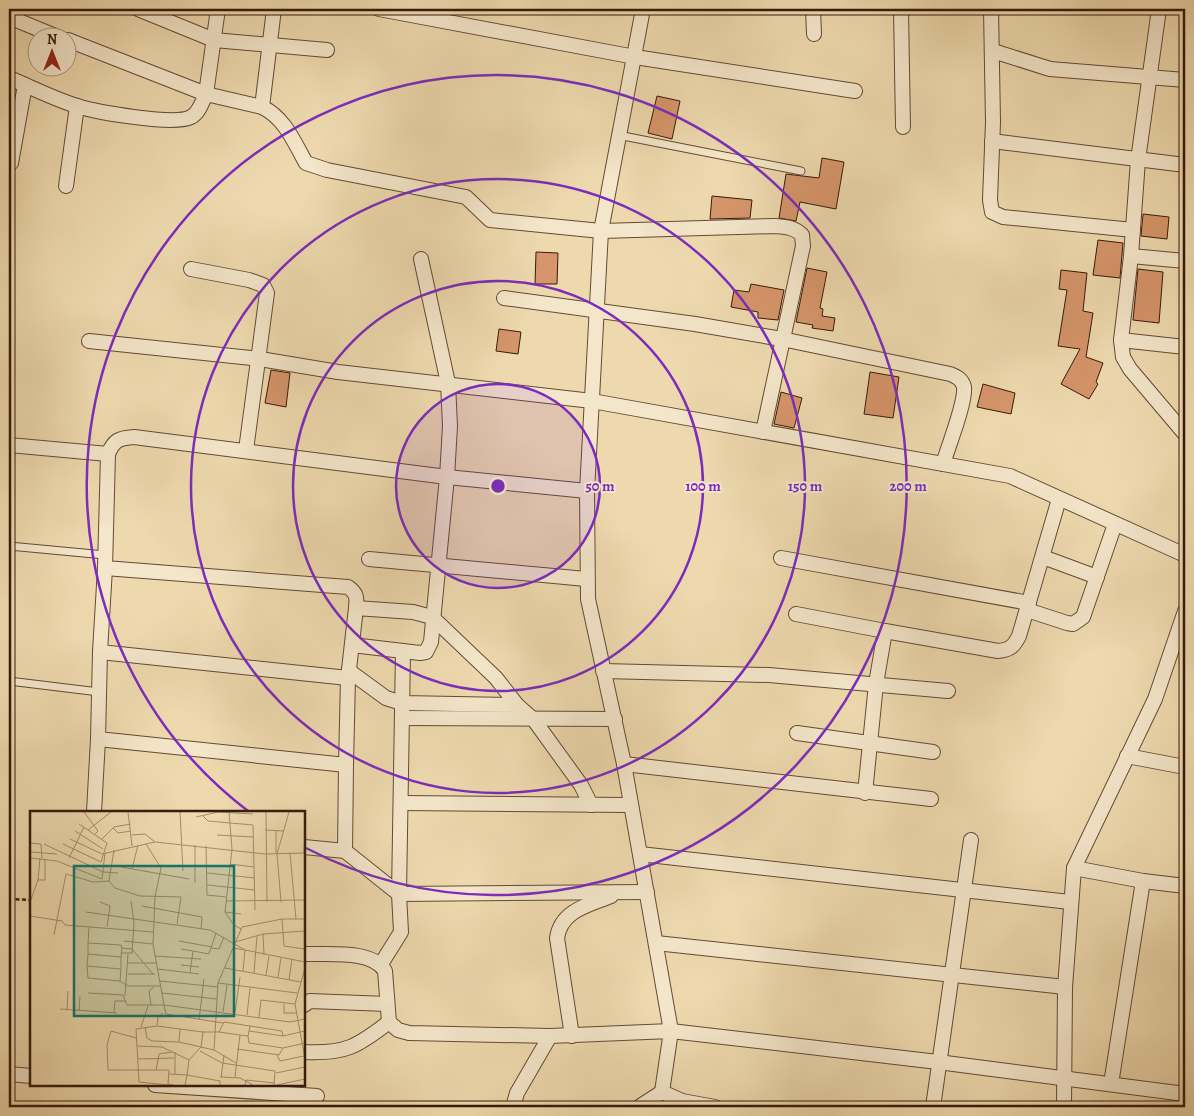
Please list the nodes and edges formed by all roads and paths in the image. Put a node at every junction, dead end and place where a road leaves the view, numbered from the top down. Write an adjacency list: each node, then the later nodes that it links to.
1 (138, 9): 14 (street)
2 (218, 9): 14 (street)
3 (274, 9): 16 (street)
4 (379, 9): 10 (street)
5 (643, 9): 19 (street)
6 (813, 9): 13 (street)
7 (901, 9): 28 (street)
8 (991, 9): 18 (street)
9 (1159, 9): 21 (street)
10 (431, 14): 19 (street)
11 (9, 17): 12 (street)
12 (36, 28)
13 (814, 34)
14 (214, 40): 16 (street); 25 (street)
15 (78, 44): 25 (street)
16 (270, 46): 17 (street); 27 (street)
17 (328, 50)
18 (993, 51): 21 (street); 30 (street)
19 (635, 56): 24 (street); 29 (street)
20 (9, 78): 23 (street)
21 (1148, 78): 22 (street); 31 (street)
22 (1185, 80)
23 (25, 85): 26 (street); 32 (street)
24 (856, 91)
25 (206, 94): 26 (street); 27 (street)
26 (77, 106): 35 (street)
27 (262, 107): 37 (street)
28 (903, 127)
29 (618, 135): 34 (lane); 37 (street)
30 (992, 141): 31 (street); 36 (street)
31 (1138, 160): 33 (street); 36 (street)
32 (12, 163)
33 (1185, 165)
34 (802, 171)
35 (66, 186)
36 (1133, 230): 38 (street)
37 (601, 231): 43 (street); 44 (street)
38 (1131, 256): 40 (street); 45 (street)
39 (421, 259): 49 (street)
40 (1185, 261)
41 (190, 269): 48 (street)
42 (504, 298): 43 (street)
43 (597, 310): 44 (street); 50 (street)
44 (782, 339): 51 (street); 56 (street)
45 (1121, 340): 47 (street); 52 (street)
46 (89, 342): 48 (street)
47 (1185, 347)
48 (260, 359): 49 (street); 54 (street)
49 (448, 383): 50 (street); 57 (street)
50 (592, 401): 51 (street); 58 (street)
51 (763, 432): 56 (street)
52 (1185, 434)
53 (9, 445): 55 (street)
54 (246, 450): 55 (street); 57 (street)
55 (108, 454): 66 (street)
56 (943, 464): 59 (street)
57 (447, 477): 58 (street); 67 (street)
58 (587, 491): 69 (street)
59 (1059, 498): 60 (street); 63 (street)
60 (1115, 524): 62 (street); 68 (street)
61 (9, 546): 66 (lane)
62 (1185, 555)
63 (1043, 557): 68 (street); 70 (street)
64 (781, 558): 70 (street)
65 (369, 559): 67 (street)
66 (105, 562): 71 (street); 78 (street)
67 (438, 566): 69 (street); 74 (street)
68 (1097, 577): 70 (street)
69 (586, 579): 79 (street)
70 (1028, 606): 75 (street)
71 (356, 608): 74 (street); 76 (street)
72 (1185, 611): 94 (street)
73 (796, 614): 75 (street)
74 (432, 617): 77 (street); 86 (street)
75 (885, 631): 82 (street)
76 (352, 645): 77 (street); 80 (street)
77 (403, 651): 85 (street)
78 (100, 652): 80 (street); 84 (street)
79 (603, 672): 82 (street); 88 (street)
80 (348, 675): 85 (street); 96 (street)
81 (9, 681): 84 (lane)
82 (876, 684): 83 (street); 92 (street)
83 (948, 691)
84 (100, 692): 91 (street)
85 (402, 703): 86 (street); 87 (street)
86 (518, 706): 89 (street)
87 (402, 718): 89 (street); 100 (street)
88 (614, 719): 89 (street); 95 (street)
89 (534, 720): 101 (street)
90 (797, 733): 92 (street)
91 (98, 739): 96 (street); 103 (street)
92 (870, 742): 93 (street); 98 (street)
93 (932, 752)
94 (1127, 756): 97 (street); 108 (street)
95 (624, 764): 98 (street); 102 (street)
96 (346, 765): 106 (street)
97 (1185, 768)
98 (865, 793): 99 (street)
99 (931, 799)
100 (401, 803): 101 (street); 114 (street)
101 (591, 804): 102 (street)
102 (631, 805): 107 (street)
103 (94, 811)
104 (971, 840): 111 (street)
105 (305, 847): 106 (street)
106 (345, 851): 114 (street)
107 (640, 854): 111 (street); 112 (street)
108 (1074, 868): 109 (street); 117 (street)
109 (1143, 881): 110 (street); 134 (street)
110 (1185, 886)
111 (964, 889): 117 (street); 121 (street)
112 (647, 892): 113 (street); 118 (street)
113 (619, 893): 114 (street); 128 (street)
114 (399, 894): 120 (street)
115 (9, 899): 116 (path)
116 (30, 900)
117 (1070, 902): 122 (street)
118 (656, 943): 121 (street); 126 (street)
119 (305, 954): 120 (street)
120 (381, 964): 124 (street)
121 (951, 975): 122 (street); 130 (street)
122 (1066, 986): 133 (street)
123 (305, 1004): 124 (street)
124 (387, 1004): 125 (street)
125 (389, 1022): 127 (street); 129 (street)
126 (671, 1031): 128 (street); 130 (street); 138 (street)
127 (550, 1036): 128 (street); 141 (street)
128 (572, 1036)
129 (305, 1052)
130 (938, 1062): 133 (street); 144 (street)
131 (9, 1074): 132 (street)
132 (30, 1076)
133 (1064, 1078): 134 (street); 145 (street)
134 (1111, 1084): 139 (street)
135 (182, 1086): 136 (street)
136 (208, 1087): 137 (street)
137 (298, 1090): 140 (street)
138 (662, 1092): 142 (street); 143 (street)
139 (1185, 1094)
140 (317, 1096)
141 (513, 1107)
142 (639, 1107)
143 (715, 1107)
144 (933, 1107)
145 (1064, 1107)

